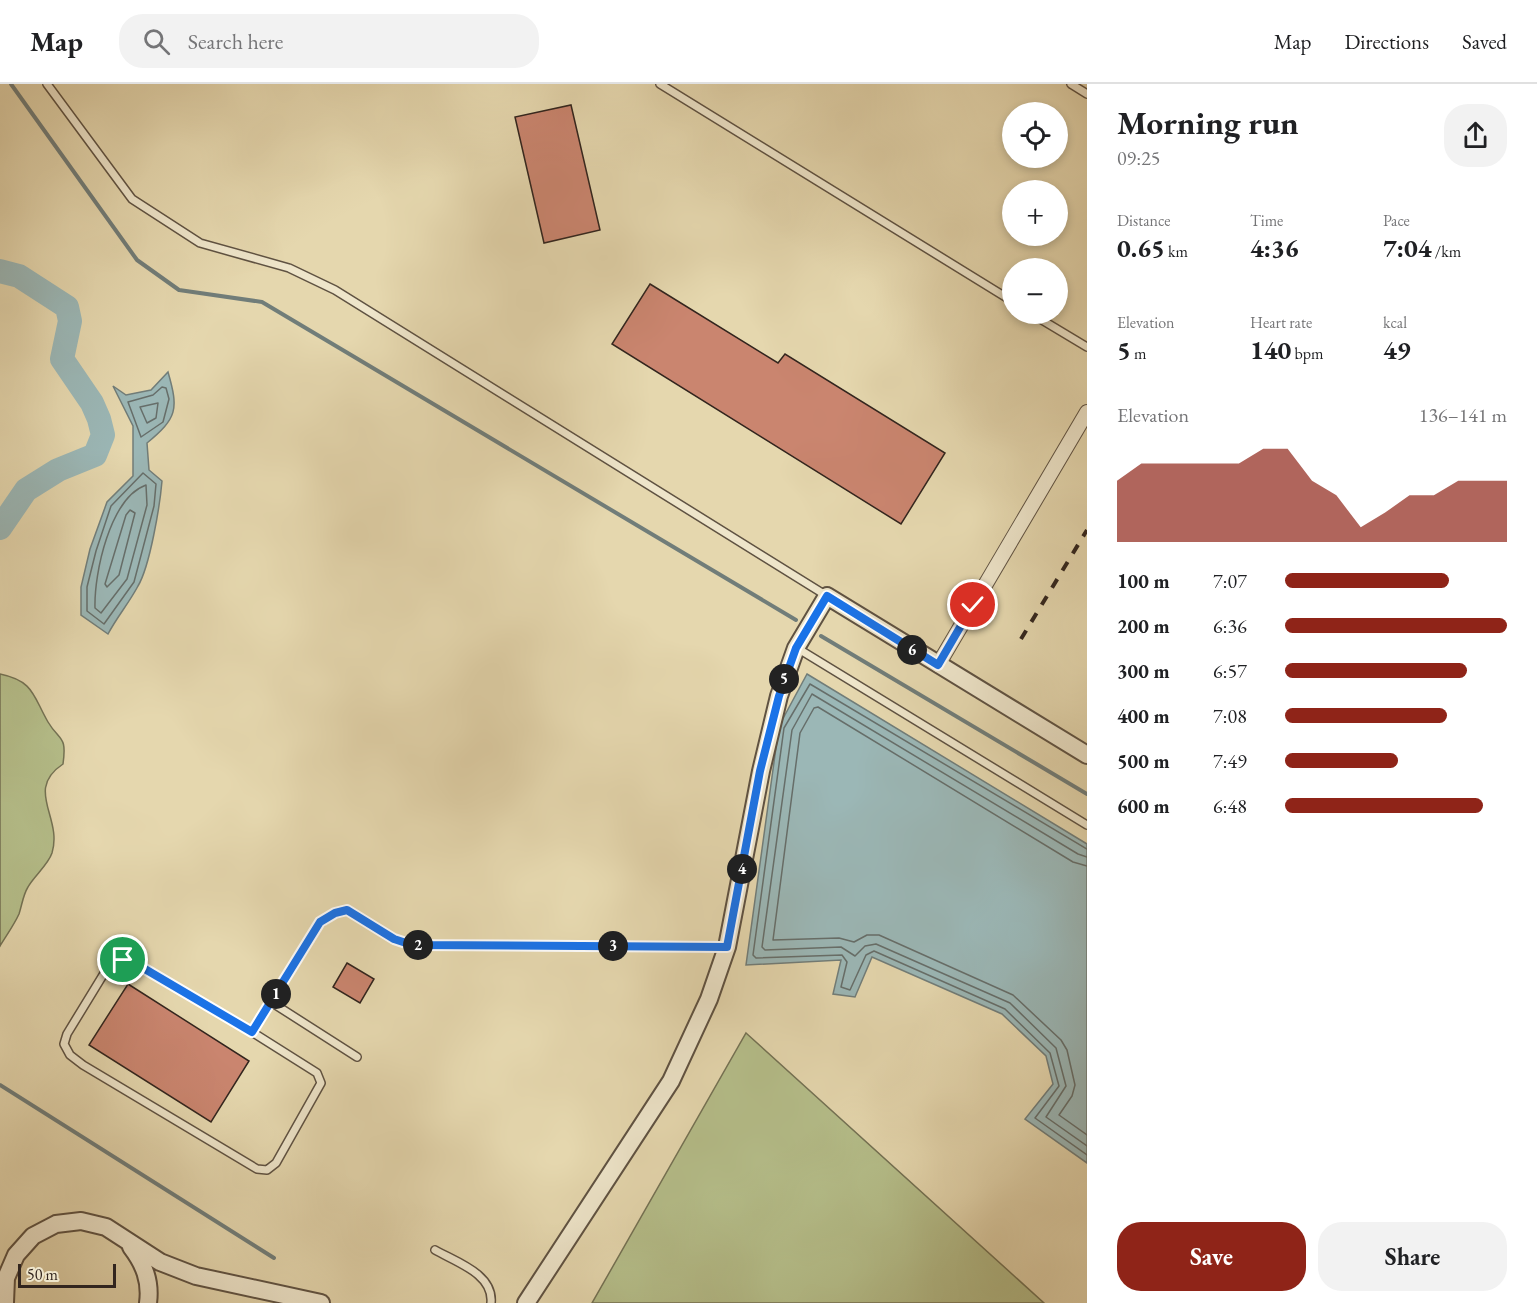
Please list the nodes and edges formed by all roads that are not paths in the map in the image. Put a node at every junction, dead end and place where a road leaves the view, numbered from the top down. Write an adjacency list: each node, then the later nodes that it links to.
1 (47, 84): 9 (lane)
2 (660, 84): 5 (lane)
3 (1071, 84): 4 (lane)
4 (1087, 94)
5 (1002, 296)
6 (1049, 324): 7 (lane)
7 (1087, 347)
8 (1087, 412): 11 (street)
9 (827, 596): 10 (street); 11 (street)
10 (796, 648): 13 (lane); 14 (street)
11 (938, 665): 12 (street)
12 (1087, 755)
13 (1087, 825)
14 (727, 947): 15 (lane); 24 (street)
15 (271, 1002): 16 (lane); 17 (lane)
16 (252, 1032): 16 (lane)
17 (357, 1057)
18 (127, 1241): 20 (street); 21 (street); 22 (street)
19 (435, 1250): 23 (lane)
20 (5, 1303)
21 (148, 1303)
22 (321, 1303)
23 (490, 1303)
24 (526, 1303)

